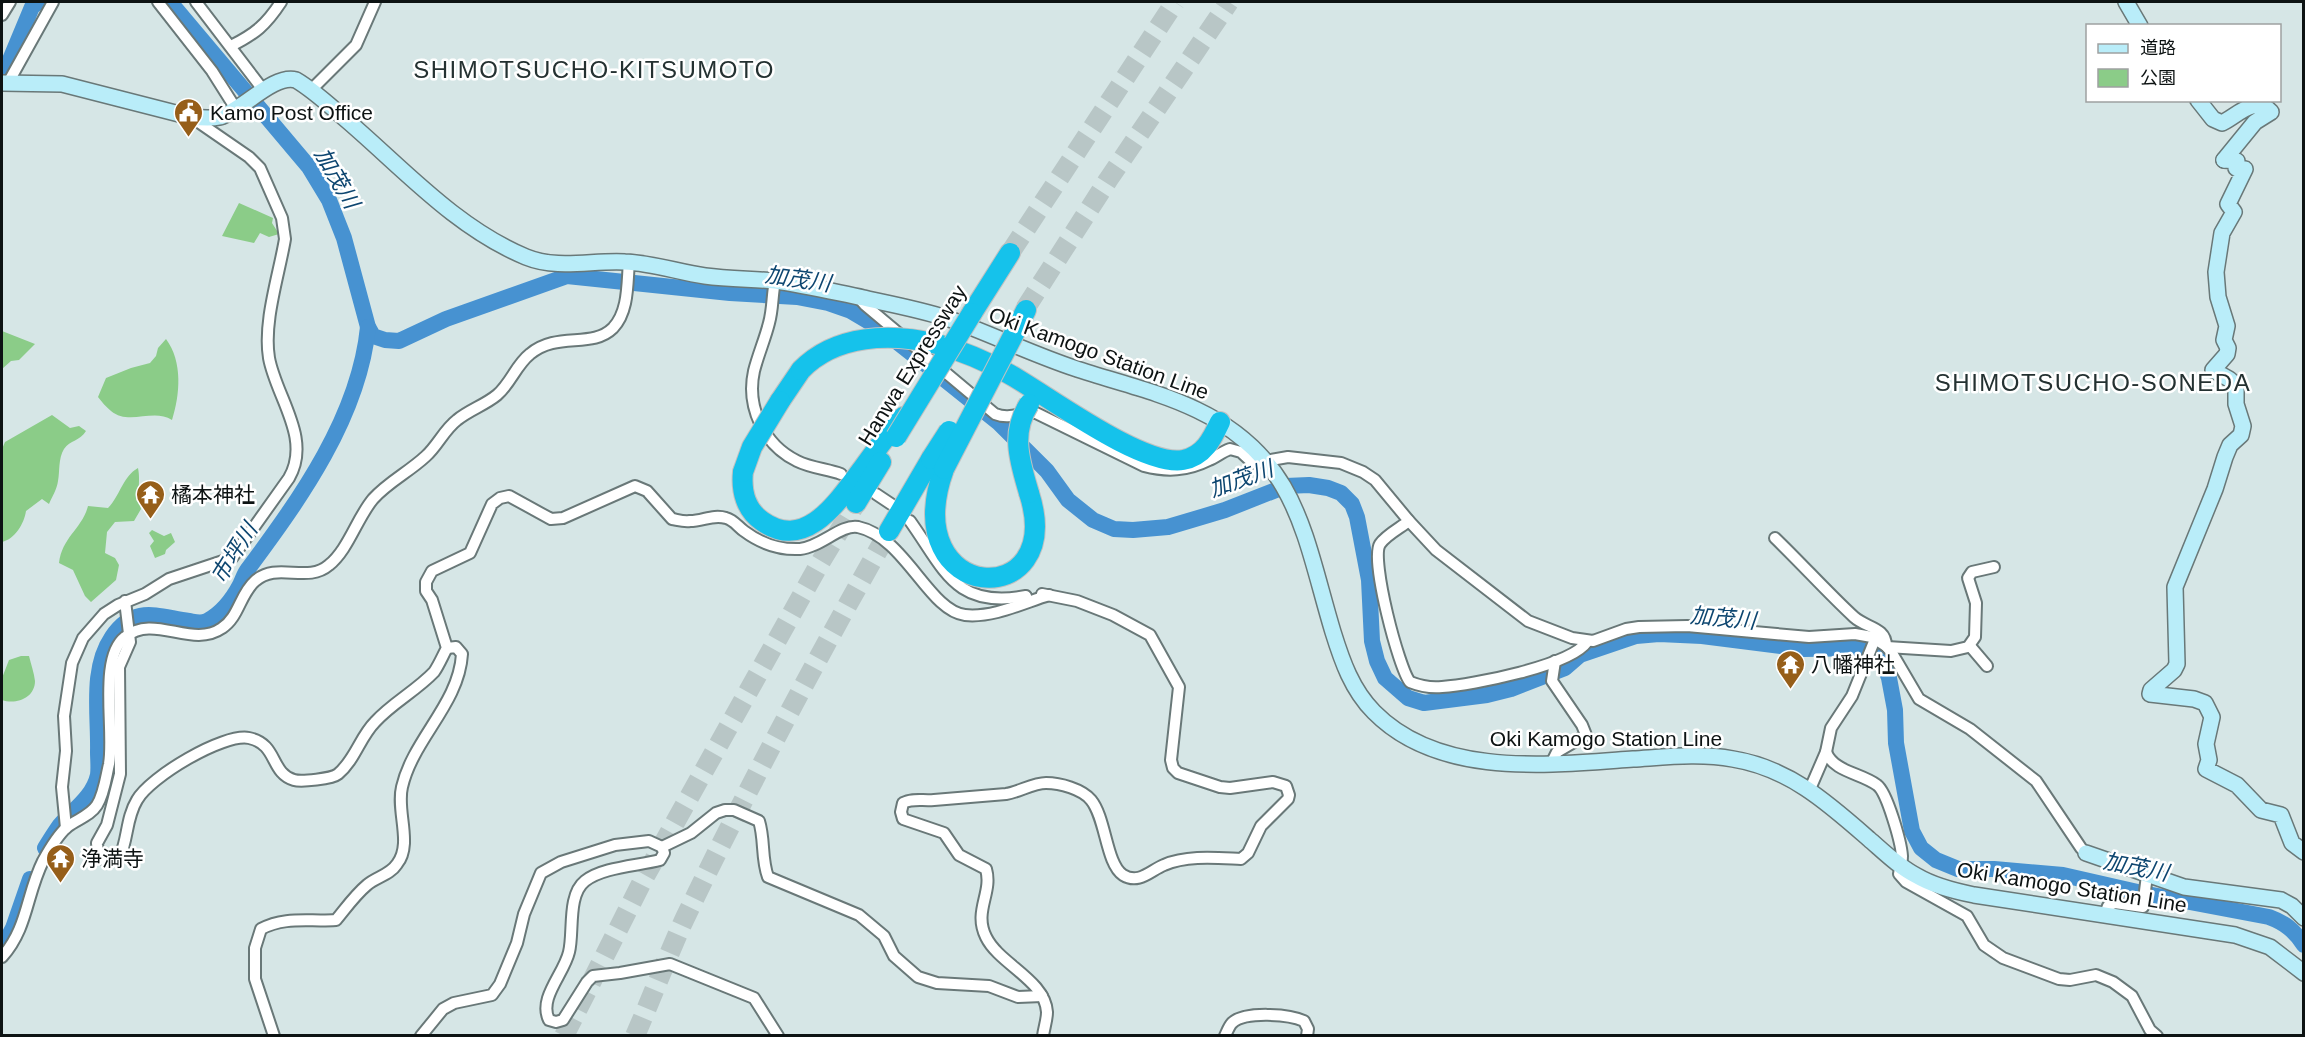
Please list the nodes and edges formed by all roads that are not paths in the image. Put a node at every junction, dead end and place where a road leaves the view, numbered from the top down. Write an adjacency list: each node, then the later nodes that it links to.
1 (10, 2): 8 (street)
2 (53, 2): 11 (street)
3 (158, 2): 15 (street)
4 (196, 2): 10 (street)
5 (280, 2): 10 (street)
6 (375, 2): 12 (street)
7 (2126, 2): 9 (main road)
8 (2, 15)
9 (2139, 24)
10 (231, 46): 13 (street)
11 (5, 83): 16 (main road, Oki Kamogo Station Line)
12 (311, 90): 13 (main road, Oki Kamogo Station Line); 18 (main road, Oki Kamogo Station Line)
13 (263, 91): 15 (main road, Oki Kamogo Station Line)
14 (2200, 102): 51 (main road)
15 (237, 109): 16 (main road, Oki Kamogo Station Line)
16 (191, 117): 37 (street)
17 (1010, 253): 24 (highway, Hanwa Expressway, bridge)
18 (629, 262): 19 (main road, Oki Kamogo Station Line); 38 (street)
19 (774, 284): 20 (main road, Oki Kamogo Station Line); 27 (street)
20 (858, 297): 23 (main road, Oki Kamogo Station Line); 25 (street)
21 (1026, 309): 26 (highway, bridge)
22 (1036, 399): 23 (highway); 24 (highway, bridge); 26 (highway, bridge)
23 (1220, 422): 25 (main road, Oki Kamogo Station Line)
24 (893, 434): 29 (highway, Hanwa Expressway)
25 (1266, 459): 32 (street); 47 (main road, Oki Kamogo Station Line)
26 (938, 464): 33 (highway)
27 (841, 474)
28 (876, 494): 30 (street)
29 (856, 503)
30 (891, 504)
31 (910, 521): 36 (street)
32 (1409, 521): 40 (street); 44 (street)
33 (889, 531)
34 (1775, 538): 41 (street)
35 (1994, 567): 42 (street)
36 (1049, 595): 43 (street); 59 (street)
37 (125, 601): 38 (street); 49 (street)
38 (129, 634): 43 (street); 49 (street)
39 (1875, 641): 40 (street); 41 (street); 46 (street)
40 (1587, 642): 44 (street)
41 (1886, 646): 42 (street); 52 (street)
42 (1970, 646): 45 (street)
43 (447, 648): 60 (street)
44 (1555, 661): 47 (street)
45 (1987, 666)
46 (1826, 752): 48 (street); 53 (street)
47 (1551, 764): 48 (main road, Oki Kamogo Station Line)
48 (1810, 789): 53 (main road, Oki Kamogo Station Line)
49 (66, 828): 57 (street)
50 (662, 847): 59 (street); 61 (street); 62 (street)
51 (2304, 852)
52 (2086, 853): 54 (main road)
53 (1901, 866): 55 (main road, Oki Kamogo Station Line); 66 (street)
54 (2147, 875): 55 (street); 56 (main road)
55 (2105, 914): 58 (main road, Oki Kamogo Station Line)
56 (2304, 918)
57 (2, 957)
58 (2300, 969)
59 (1042, 996): 63 (street)
60 (274, 1035)
61 (421, 1035)
62 (778, 1035)
63 (1043, 1035)
64 (1225, 1035): 65 (street)
65 (1307, 1035)
66 (2157, 1035)

